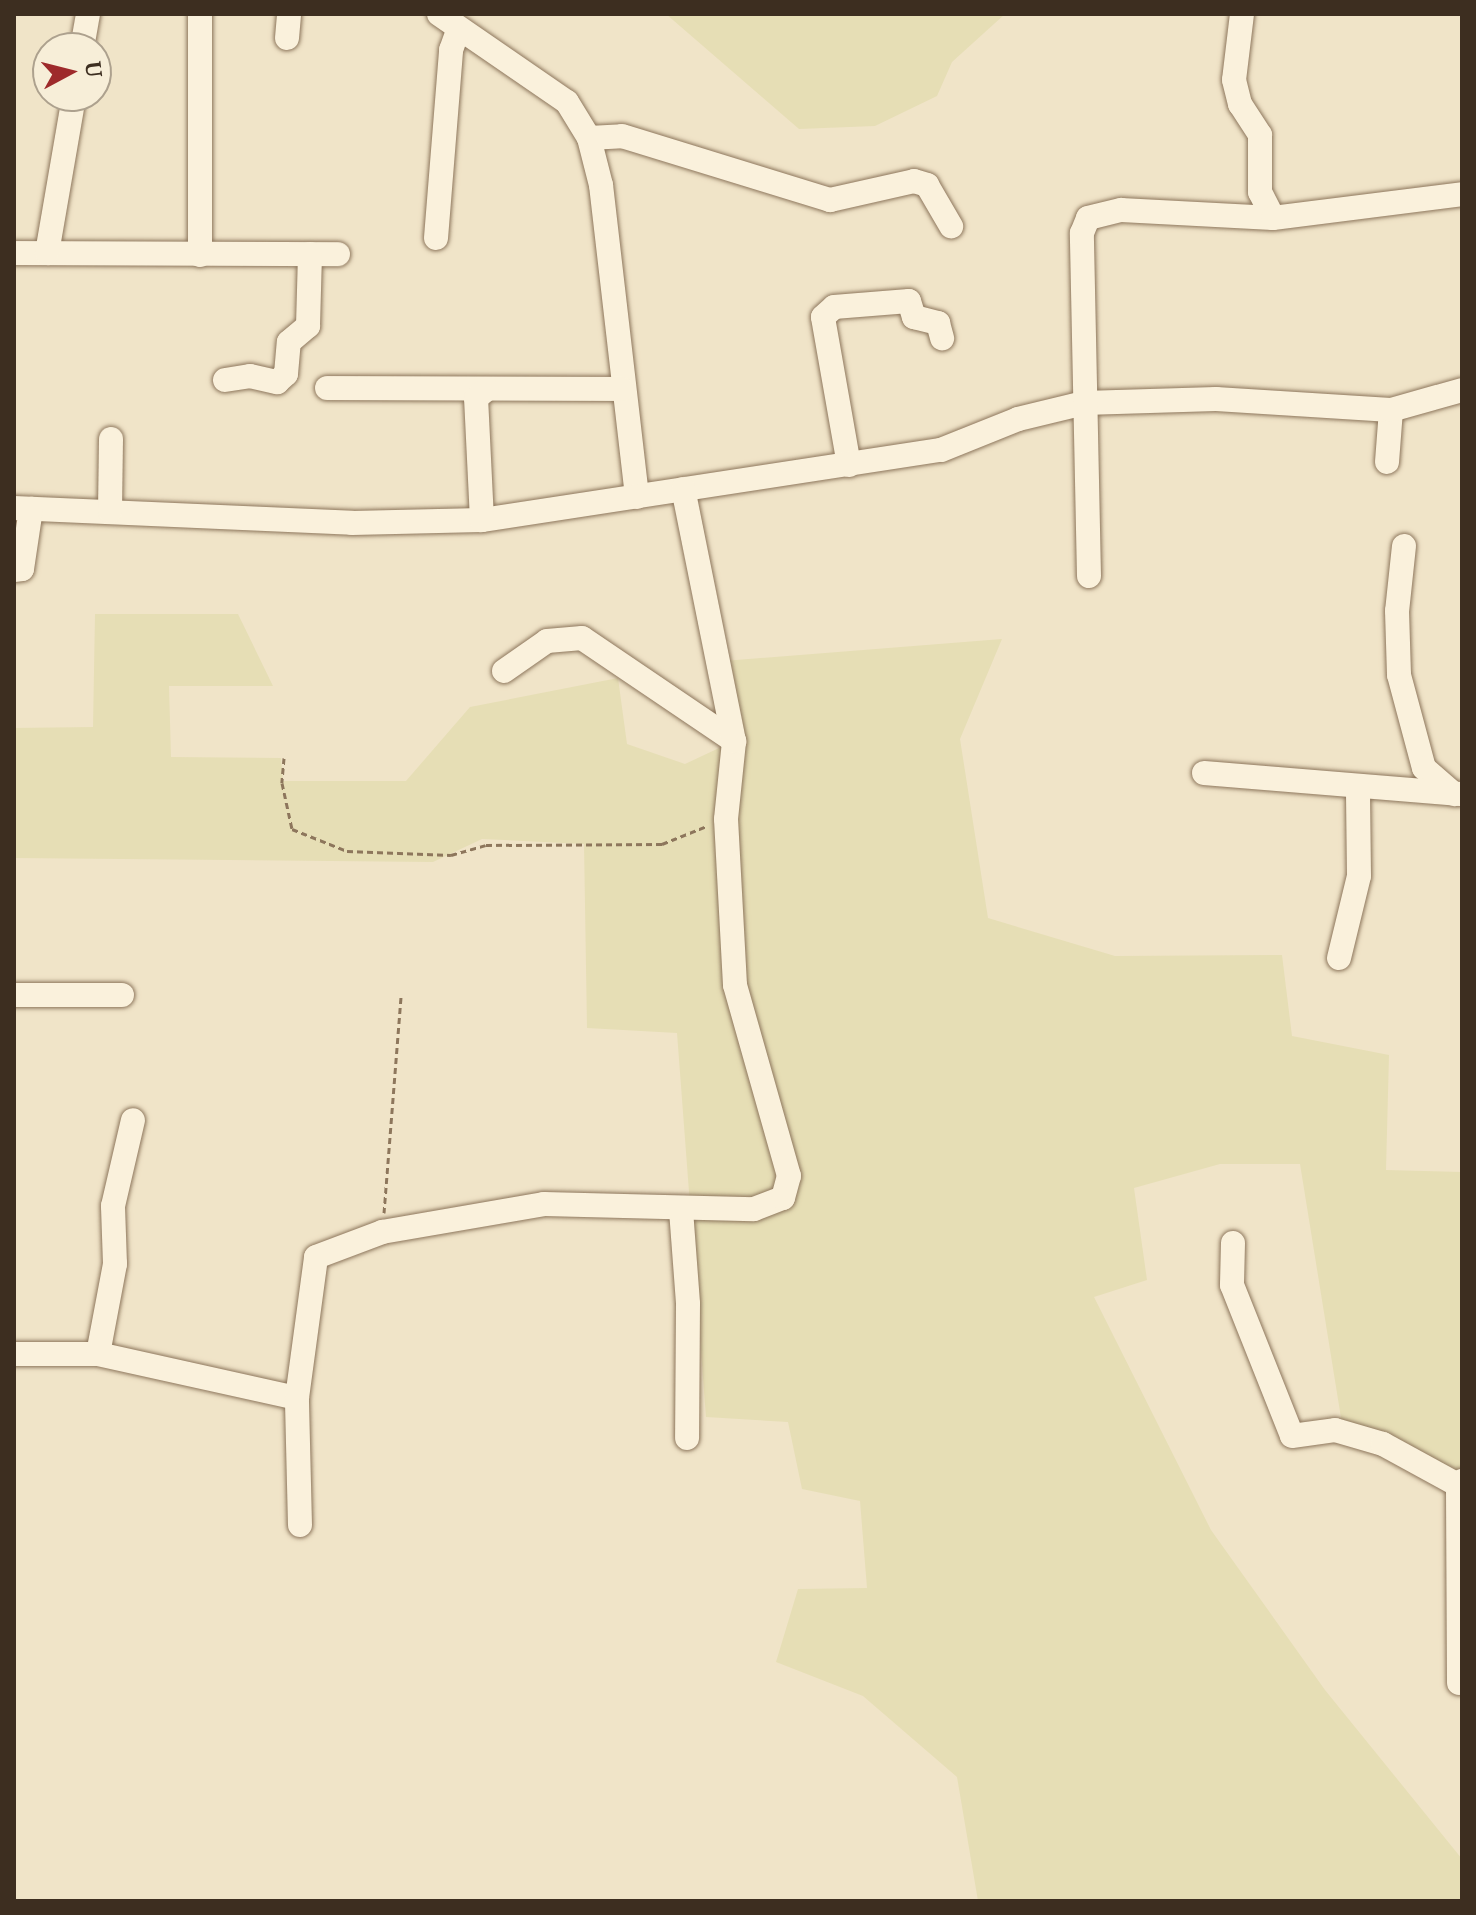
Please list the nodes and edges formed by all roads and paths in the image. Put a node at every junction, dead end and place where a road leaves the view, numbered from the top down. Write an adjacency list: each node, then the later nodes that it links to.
1 (200, 14): 15 (street)
2 (439, 14): 4 (street)
3 (1242, 14): 8 (street)
4 (458, 31): 6 (street); 10 (street)
5 (71, 112): 12 (street)
6 (589, 138): 9 (street); 20 (street)
7 (1462, 194): 8 (street)
8 (1273, 218): 22 (street)
9 (951, 226)
10 (436, 238)
11 (14, 253): 12 (street)
12 (47, 253): 15 (street)
13 (310, 254): 14 (street); 15 (street); 17 (street)
14 (338, 254)
15 (200, 255)
16 (942, 338): 26 (street)
17 (225, 380)
18 (327, 388): 19 (street)
19 (487, 389): 20 (street); 31 (street)
20 (622, 389): 28 (street)
21 (1462, 390): 23 (street)
22 (1084, 403): 23 (street); 26 (street); 34 (street)
23 (1391, 410): 25 (street)
24 (111, 439): 30 (street)
25 (1387, 462)
26 (849, 465): 27 (street)
27 (683, 489): 28 (street); 36 (street)
28 (637, 497): 31 (street)
29 (23, 509): 30 (street); 33 (street)
30 (110, 511): 31 (street)
31 (482, 520)
32 (1404, 546): 40 (street)
33 (14, 570)
34 (1089, 576)
35 (504, 671): 36 (street)
36 (734, 741): 41 (street)
37 (284, 758): 41 (path)
38 (1204, 773): 39 (street)
39 (1358, 789): 40 (street); 42 (street)
40 (1458, 794)
41 (726, 819): 47 (street)
42 (1339, 958)
43 (14, 995): 44 (street)
44 (122, 995)
45 (401, 995): 48 (path)
46 (133, 1120): 51 (street)
47 (681, 1210): 48 (street); 53 (street)
48 (382, 1232): 52 (street)
49 (1233, 1243): 54 (street)
50 (14, 1354): 51 (street)
51 (98, 1354): 52 (street)
52 (297, 1398): 55 (street)
53 (687, 1438)
54 (1460, 1483): 56 (street)
55 (300, 1525)
56 (1459, 1683)

